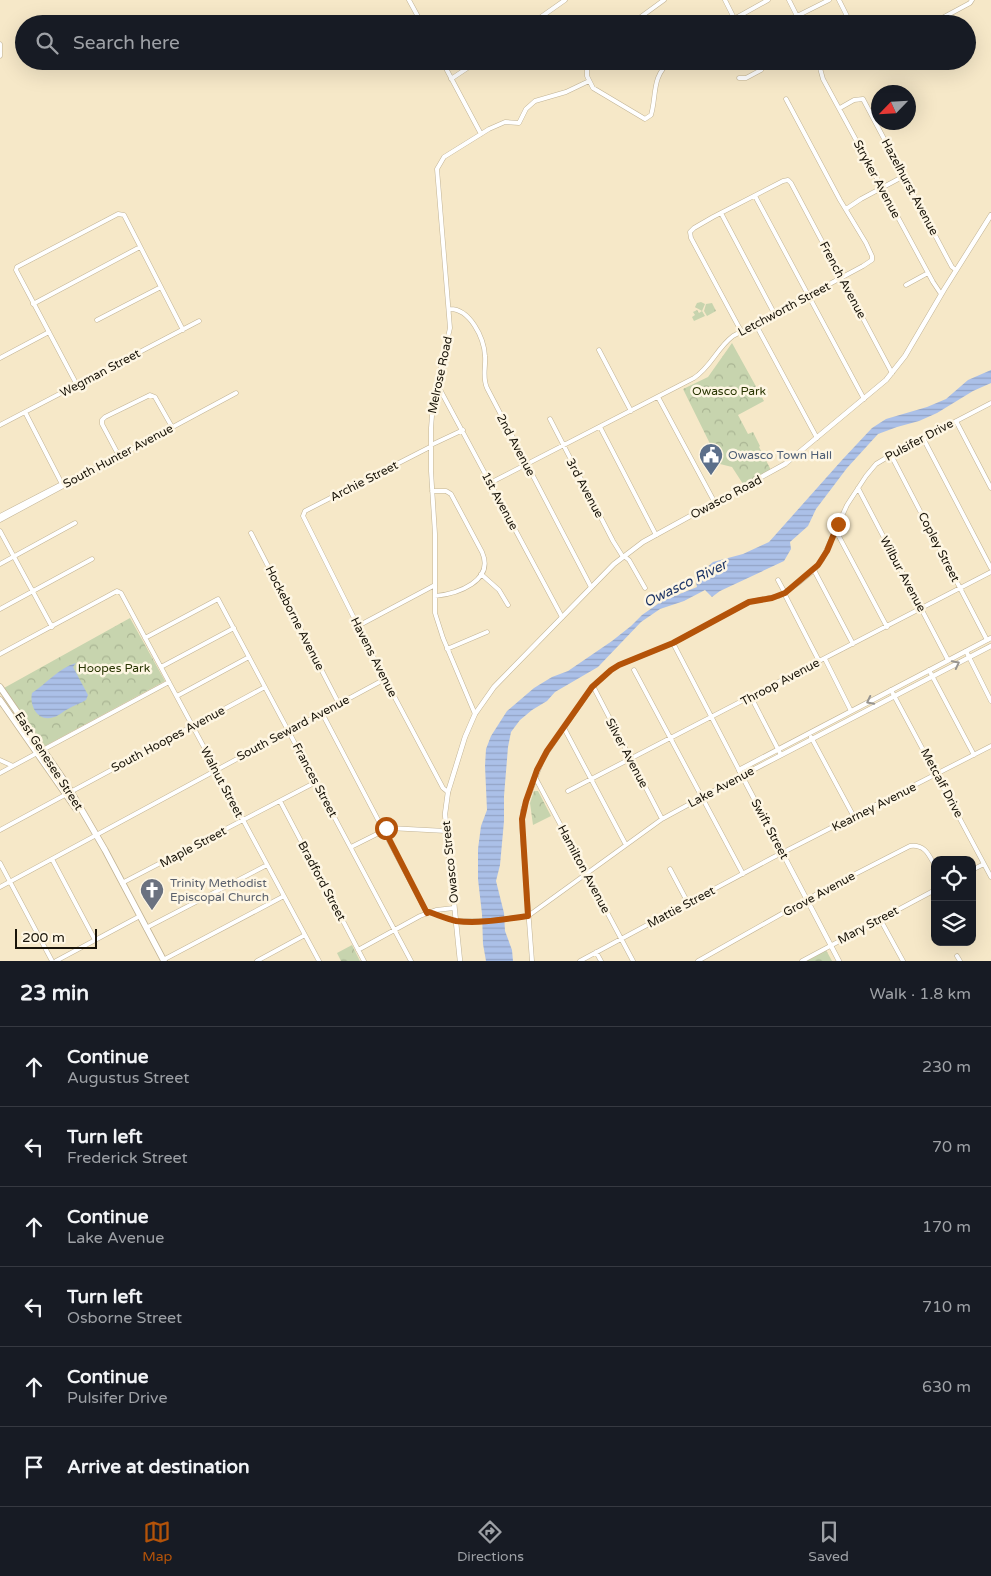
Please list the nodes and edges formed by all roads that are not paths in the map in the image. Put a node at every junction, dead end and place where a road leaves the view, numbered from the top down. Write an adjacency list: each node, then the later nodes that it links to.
1 (409, 0): 10 (street)
2 (565, 0): 11 (street)
3 (664, 0): 12 (street)
4 (725, 0): 13 (street)
5 (768, 0): 14 (street)
6 (789, 0): 15 (street)
7 (829, 0): 16 (street)
8 (839, 0): 17 (street)
9 (972, 0): 18 (street)
10 (417, 15)
11 (544, 15)
12 (643, 15)
13 (732, 15)
14 (740, 15)
15 (797, 15)
16 (800, 15)
17 (846, 15)
18 (948, 15)
19 (0, 44): 20 (street)
20 (0, 56)
21 (446, 70): 28 (street)
22 (464, 70): 28 (street)
23 (586, 70): 29 (street)
24 (662, 70): 29 (street)
25 (761, 70): 27 (street)
26 (821, 70): 31 (street, Stryker Avenue)
27 (739, 78)
28 (451, 79): 32 (street)
29 (589, 81): 32 (street, Melrose Road)
30 (786, 99): 36 (street)
31 (840, 108): 33 (street, Hazelhurst Avenue); 34 (street, Stryker Avenue)
32 (481, 134): 48 (street, Melrose Road)
33 (904, 176): 34 (street); 40 (street, Hazelhurst Avenue)
34 (882, 188): 36 (street); 41 (street, Stryker Avenue)
35 (755, 196): 37 (street); 42 (street, French Avenue); 46 (street)
36 (846, 209): 42 (street, Letchworth Street)
37 (721, 213): 49 (street); 54 (street)
38 (991, 215): 40 (main road, Owasco Road)
39 (140, 247): 44 (street); 47 (street); 47 (street)
40 (956, 270): 45 (main road, Owasco Road)
41 (928, 274): 43 (street); 45 (street, Stryker Avenue)
42 (842, 278): 46 (street, Letchworth Street); 58 (street, French Avenue)
43 (906, 285)
44 (161, 287): 50 (street); 53 (street)
45 (941, 294): 58 (main road, Owasco Road)
46 (808, 295): 49 (street, Letchworth Street); 63 (street)
47 (33, 304): 55 (street)
48 (449, 309): 59 (street, Melrose Road); 79 (street, 2nd Avenue)
49 (774, 313): 52 (street, Letchworth Street)
50 (97, 320)
51 (199, 321): 53 (street, Wegman Street)
52 (755, 323): 54 (street, Letchworth Street); 73 (street)
53 (183, 330): 60 (street, Wegman Street)
54 (741, 331): 62 (street, Letchworth Street)
55 (49, 332): 57 (street); 60 (street)
56 (599, 350): 65 (street)
57 (0, 358)
58 (892, 373): 63 (main road, Owasco Road)
59 (438, 384): 72 (street, 1st Avenue); 75 (street, Melrose Road)
60 (77, 385): 66 (street, Wegman Street)
61 (236, 393): 70 (street, South Hunter Avenue)
62 (658, 396): 65 (street, Letchworth Street); 85 (street)
63 (864, 398): 73 (main road, Owasco Road)
64 (990, 405): 68 (street, Pulsifer Drive)
65 (631, 411): 71 (street, Letchworth Street)
66 (25, 412): 69 (street, Wegman Street); 81 (street)
67 (550, 419): 76 (street, 3rd Avenue)
68 (956, 421): 74 (street, Pulsifer Drive); 83 (street)
69 (0, 425)
70 (172, 427): 78 (street, South Hunter Avenue); 78 (street)
71 (600, 427): 76 (street, Letchworth Street); 92 (street)
72 (462, 430): 75 (street, Archie Street); 80 (street, 1st Avenue)
73 (817, 438): 85 (main road, Owasco Road)
74 (923, 438): 77 (street, Pulsifer Drive); 97 (street)
75 (430, 446): 84 (street, Melrose Road); 87 (street, Archie Street)
76 (563, 446): 79 (street, Letchworth Street); 93 (street, 3rd Avenue)
77 (890, 455): 82 (street, Pulsifer Drive); 105 (street, Copley Street)
78 (119, 456): 81 (street, South Hunter Avenue)
79 (527, 464): 80 (street, Letchworth Street); 103 (street, 2nd Avenue)
80 (490, 483): 112 (street, 1st Avenue)
81 (62, 484): 86 (street, South Hunter Avenue)
82 (858, 488): 89 (street, Pulsifer Drive); 111 (street, Wilbur Avenue)
83 (991, 488)
84 (432, 491): 100 (street); 102 (street, Melrose Road)
85 (714, 503): 92 (main road, Owasco Road)
86 (0, 518)
87 (303, 518): 113 (street, Havens Avenue)
88 (75, 523): 94 (street)
89 (835, 529): 98 (street, Pulsifer Drive); 115 (street)
90 (0, 532): 94 (street)
91 (251, 533): 146 (street, Hockeborne Avenue)
92 (656, 534): 93 (main road, Owasco Road)
93 (623, 556): 103 (main road, Owasco Road); 104 (street)
94 (14, 557): 96 (street); 106 (street)
95 (92, 559): 106 (street)
96 (0, 564)
97 (991, 568)
98 (814, 570): 107 (street, Pulsifer Drive); 121 (street)
99 (991, 572): 105 (street, Throop Avenue)
100 (482, 574): 108 (street); 109 (street)
101 (778, 580): 107 (street)
102 (435, 585): 108 (street, Melrose Road); 113 (street)
103 (591, 587): 112 (main road, Owasco Road)
104 (645, 588)
105 (960, 588): 111 (street, Throop Avenue); 119 (street, Copley Street)
106 (32, 591): 110 (street); 114 (street)
107 (784, 593): 120 (street, Pulsifer Drive); 130 (street)
108 (435, 596): 123 (street, Melrose Road)
109 (508, 605)
110 (0, 608)
111 (921, 609): 115 (street, Throop Avenue); 129 (street, Wilbur Avenue)
112 (562, 617): 149 (main road, Owasco Road)
113 (358, 626): 135 (street, Havens Avenue)
114 (52, 627): 118 (street, Walnut Street); 125 (street)
115 (886, 627): 121 (street, Throop Avenue)
116 (234, 628): 118 (street, Frances Street); 126 (street, Frances Street); 131 (street)
117 (487, 632): 123 (street)
118 (145, 638): 131 (street, Walnut Street)
119 (989, 638): 124 (main road, Lake Avenue)
120 (673, 643): 137 (street, Pulsifer Drive); 150 (street, Swift Street)
121 (853, 644): 127 (street, Throop Avenue)
122 (991, 646): 128 (main road, Lake Avenue)
123 (447, 648): 149 (street, Melrose Road)
124 (966, 651): 128 (street); 129 (main road, Lake Avenue)
125 (0, 654)
126 (249, 657): 139 (street, Frances Street); 141 (street)
127 (825, 658): 130 (street, Throop Avenue); 147 (street)
128 (969, 658): 134 (main road, Lake Avenue, one-way to 128); 145 (street)
129 (948, 660): 133 (main road, Lake Avenue)
130 (819, 661): 143 (street, Throop Avenue)
131 (161, 667): 136 (street, Walnut Street)
132 (634, 670): 155 (street)
133 (930, 670): 134 (street); 140 (main road, Lake Avenue)
134 (933, 676): 142 (main road, Lake Avenue); 161 (street)
135 (385, 679): 146 (street, South Seward Avenue); 176 (street, Havens Avenue)
136 (169, 682): 141 (street, Walnut Street); 159 (street)
137 (593, 686): 152 (street, Pulsifer Drive); 164 (street, Silver Avenue)
138 (0, 687): 159 (highway, East Genesee Street)
139 (265, 687): 151 (street, South Hoopes Avenue); 153 (street, Frances Street)
140 (891, 690): 142 (street, Metcalf Drive); 147 (main road, Lake Avenue, one-way to 147)
141 (177, 696): 151 (street, Walnut Street)
142 (895, 696): 156 (main road, Lake Avenue); 169 (street, Metcalf Drive)
143 (751, 697): 150 (street, Throop Avenue); 158 (street)
144 (0, 700): 160 (highway, East Genesee Street)
145 (991, 701)
146 (339, 704): 148 (street, South Seward Avenue)
147 (851, 711): 154 (main road, Lake Avenue)
148 (322, 713): 153 (street, South Seward Avenue); 182 (street)
149 (476, 714): 176 (main road, Owasco Street)
150 (711, 718): 155 (street, Throop Avenue); 167 (street, Swift Street)
151 (192, 726): 166 (street, Walnut Street); 175 (street, South Hoopes Avenue)
152 (564, 728): 171 (street, Pulsifer Drive); 172 (street)
153 (289, 731): 166 (street, South Seward Avenue); 173 (street, Frances Street)
154 (809, 733): 156 (street); 158 (main road, Lake Avenue)
155 (670, 739): 164 (street, Throop Avenue); 177 (street)
156 (812, 739): 162 (main road, Lake Avenue); 179 (street)
157 (991, 746): 161 (street, Kearney Avenue)
158 (778, 749): 162 (street); 167 (main road, Lake Avenue)
159 (43, 750): 160 (street); 175 (highway, East Genesee Street)
160 (37, 754): 165 (street); 175 (highway, East Genesee Street)
161 (974, 754): 169 (street, Kearney Avenue)
162 (781, 755): 170 (main road, Lake Avenue)
163 (0, 760): 165 (street)
164 (631, 760): 172 (street, Throop Avenue); 181 (street, Silver Avenue)
165 (13, 766): 168 (street)
166 (216, 770): 180 (street, Walnut Street); 185 (street, South Seward Avenue)
167 (739, 770): 170 (main road, Swift Street)
168 (0, 773)
169 (937, 774): 179 (street, Kearney Avenue); 192 (street, Metcalf Drive)
170 (741, 776): 177 (street, Lake Avenue); 188 (main road, Swift Street)
171 (534, 777): 196 (street, Hamilton Avenue); 209 (street, Pulsifer Drive)
172 (591, 780): 174 (street, Throop Avenue); 186 (street)
173 (316, 782): 178 (street, Maple Street); 187 (street, Frances Street)
174 (568, 791)
175 (68, 793): 183 (street, South Hoopes Avenue); 185 (highway, East Genesee Street)
176 (448, 793): 184 (main road, Owasco Street)
177 (701, 797): 181 (street, Lake Avenue); 197 (street)
178 (280, 801): 180 (street, Maple Street); 218 (street, Bradford Street)
179 (854, 817): 188 (street, Kearney Avenue)
180 (243, 820): 193 (street, Walnut Street); 200 (street, Maple Street)
181 (662, 820): 186 (street, Lake Avenue)
182 (384, 829): 184 (street); 187 (street); 207 (street)
183 (0, 830)
184 (446, 831): 206 (main road, Owasco Street)
185 (97, 835): 189 (street, South Seward Avenue); 200 (highway, East Genesee Street)
186 (626, 845): 196 (street, Lake Avenue)
187 (351, 847): 213 (street, Frances Street)
188 (782, 854): 197 (street, Mattie Street); 204 (main road, Swift Street)
189 (52, 859): 199 (street, South Seward Avenue); 216 (street)
190 (931, 859): 204 (street, Grove Avenue)
191 (0, 863): 199 (street)
192 (984, 864): 194 (street); 198 (street, Metcalf Drive)
193 (267, 865): 203 (street, Walnut Street); 212 (street)
194 (976, 868)
195 (670, 869): 205 (street)
196 (587, 874): 209 (street, Lake Avenue); 215 (street, Hamilton Avenue)
197 (743, 874): 205 (street, Mattie Street)
198 (991, 877)
199 (10, 882): 201 (street, South Seward Avenue); 222 (street)
200 (122, 883): 208 (highway, East Genesee Street)
201 (0, 887)
202 (931, 892): 210 (street, Mary Street)
203 (284, 896): 214 (street, Walnut Street); 224 (street)
204 (807, 900): 217 (main road, Swift Street); 234 (street, Grove Avenue)
205 (688, 903): 215 (street, Mattie Street)
206 (454, 908): 207 (street); 211 (main road, Owasco Street)
207 (428, 913): 211 (street, Lake Avenue); 213 (street)
208 (140, 916): 212 (highway, East Genesee Street); 216 (street)
209 (528, 916): 211 (street, Lake Avenue); 221 (street, Pulsifer Drive)
210 (880, 919): 217 (street, Mary Street); 237 (street)
211 (456, 920): 229 (main road, Owasco Street)
212 (146, 928): 224 (highway, East Genesee Street)
213 (394, 930): 218 (street); 228 (street, Frances Street)
214 (305, 935): 225 (street); 226 (street, Walnut Street)
215 (621, 939): 219 (street, Mattie Street); 233 (street, Hamilton Avenue)
216 (95, 940): 223 (street)
217 (831, 945): 235 (street, Mary Street); 236 (main road, Swift Street)
218 (358, 950): 227 (street, Bradford Street)
219 (596, 952): 231 (street, Mattie Street); 232 (street)
220 (957, 956): 238 (street)
221 (532, 958): 230 (street)
222 (52, 961)
223 (56, 961)
224 (163, 961)
225 (257, 961)
226 (319, 961)
227 (364, 961)
228 (411, 961)
229 (460, 961)
230 (537, 961)
231 (580, 961)
232 (601, 961)
233 (633, 961)
234 (698, 961)
235 (802, 961)
236 (839, 961)
237 (903, 961)
238 (960, 961)

